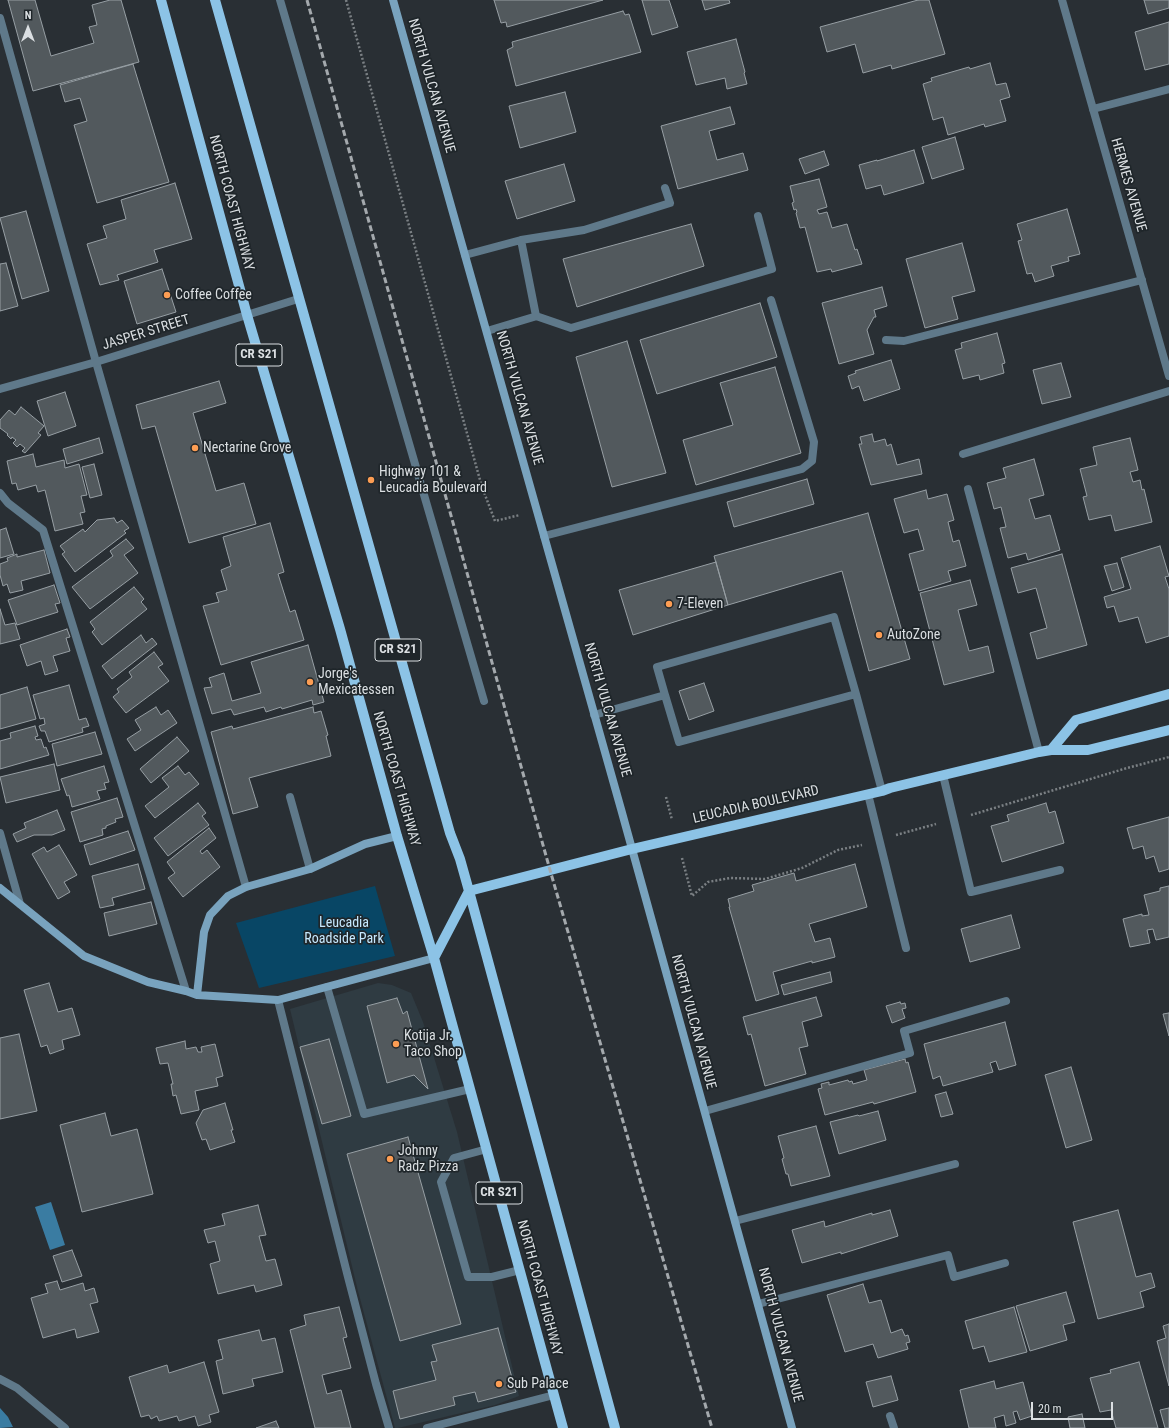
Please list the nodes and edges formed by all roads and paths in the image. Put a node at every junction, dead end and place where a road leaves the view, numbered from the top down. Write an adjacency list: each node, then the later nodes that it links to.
1 (161, 0): 17 (main road, NORTH COAST HIGHWAY / CR S21)
2 (215, 0): 15 (main road, CR S21)
3 (280, 0): 33 (street)
4 (346, 0): 28 (path)
5 (393, 0): 13 (main road, NORTH VULCAN AVENUE)
6 (1062, 0): 9 (street, HERMES AVENUE)
7 (0, 18): 21 (street)
8 (1169, 89): 9 (street)
9 (1093, 109): 14 (street, HERMES AVENUE)
10 (664, 188): 12 (street)
11 (758, 216): 18 (street)
12 (521, 240): 13 (street); 18 (street)
13 (465, 255): 19 (main road, NORTH VULCAN AVENUE)
14 (1142, 280): 20 (street); 22 (street, HERMES AVENUE)
15 (298, 299): 17 (street, JASPER STREET); 49 (main road, CR S21)
16 (771, 300): 29 (street)
17 (247, 315): 21 (street, JASPER STREET); 43 (main road, NORTH COAST HIGHWAY / CR S21)
18 (538, 316): 19 (street)
19 (487, 331): 28 (main road, NORTH VULCAN AVENUE)
20 (886, 340)
21 (96, 362): 23 (street, JASPER STREET); 47 (street)
22 (1169, 376)
23 (0, 389)
24 (1169, 391): 25 (street)
25 (963, 454)
26 (968, 489): 37 (street)
27 (0, 494): 54 (street)
28 (537, 512): 29 (main road, NORTH VULCAN AVENUE)
29 (544, 536): 34 (main road, NORTH VULCAN AVENUE)
30 (856, 694): 32 (street); 32 (street); 39 (street)
31 (1169, 694): 36 (main road)
32 (664, 695): 34 (street)
33 (484, 701)
34 (594, 715): 44 (main road, NORTH VULCAN AVENUE)
35 (1169, 730): 36 (main road, LEUCADIA BOULEVARD)
36 (1051, 750): 37 (main road, LEUCADIA BOULEVARD)
37 (1039, 752): 38 (main road, LEUCADIA BOULEVARD)
38 (943, 775): 39 (main road, LEUCADIA BOULEVARD); 46 (street)
39 (882, 791): 40 (main road, LEUCADIA BOULEVARD)
40 (868, 794): 44 (main road, LEUCADIA BOULEVARD); 51 (street)
41 (290, 797): 45 (street)
42 (0, 833): 50 (street)
43 (397, 836): 45 (main road); 52 (main road, NORTH COAST HIGHWAY / CR S21)
44 (632, 848): 49 (main road, LEUCADIA BOULEVARD); 59 (main road, NORTH VULCAN AVENUE)
45 (310, 869): 47 (main road)
46 (1060, 870)
47 (246, 887): 55 (main road)
48 (0, 888): 50 (main road)
49 (469, 892): 52 (main road); 73 (main road, CR S21)
50 (20, 904): 54 (main road)
51 (906, 948)
52 (434, 958): 53 (main road); 58 (main road, NORTH COAST HIGHWAY / CR S21)
53 (327, 987): 56 (main road); 58 (street)
54 (186, 991): 55 (main road)
55 (197, 995): 56 (main road)
56 (278, 1000): 70 (street)
57 (1006, 1001): 59 (street)
58 (470, 1089): 60 (main road, NORTH COAST HIGHWAY / CR S21)
59 (705, 1111): 62 (main road, NORTH VULCAN AVENUE)
60 (487, 1149): 64 (main road, NORTH COAST HIGHWAY / CR S21); 64 (street)
61 (955, 1164): 62 (street)
62 (735, 1221): 65 (main road, NORTH VULCAN AVENUE)
63 (1005, 1263): 65 (street)
64 (520, 1270): 67 (main road, NORTH COAST HIGHWAY / CR S21)
65 (758, 1304): 74 (main road, NORTH VULCAN AVENUE)
66 (0, 1379): 69 (street)
67 (554, 1395): 71 (street); 72 (main road, NORTH COAST HIGHWAY / CR S21)
68 (890, 1416): 75 (street)
69 (65, 1428)
70 (389, 1428)
71 (427, 1428)
72 (563, 1428)
73 (614, 1428)
74 (792, 1428)
75 (894, 1428)

